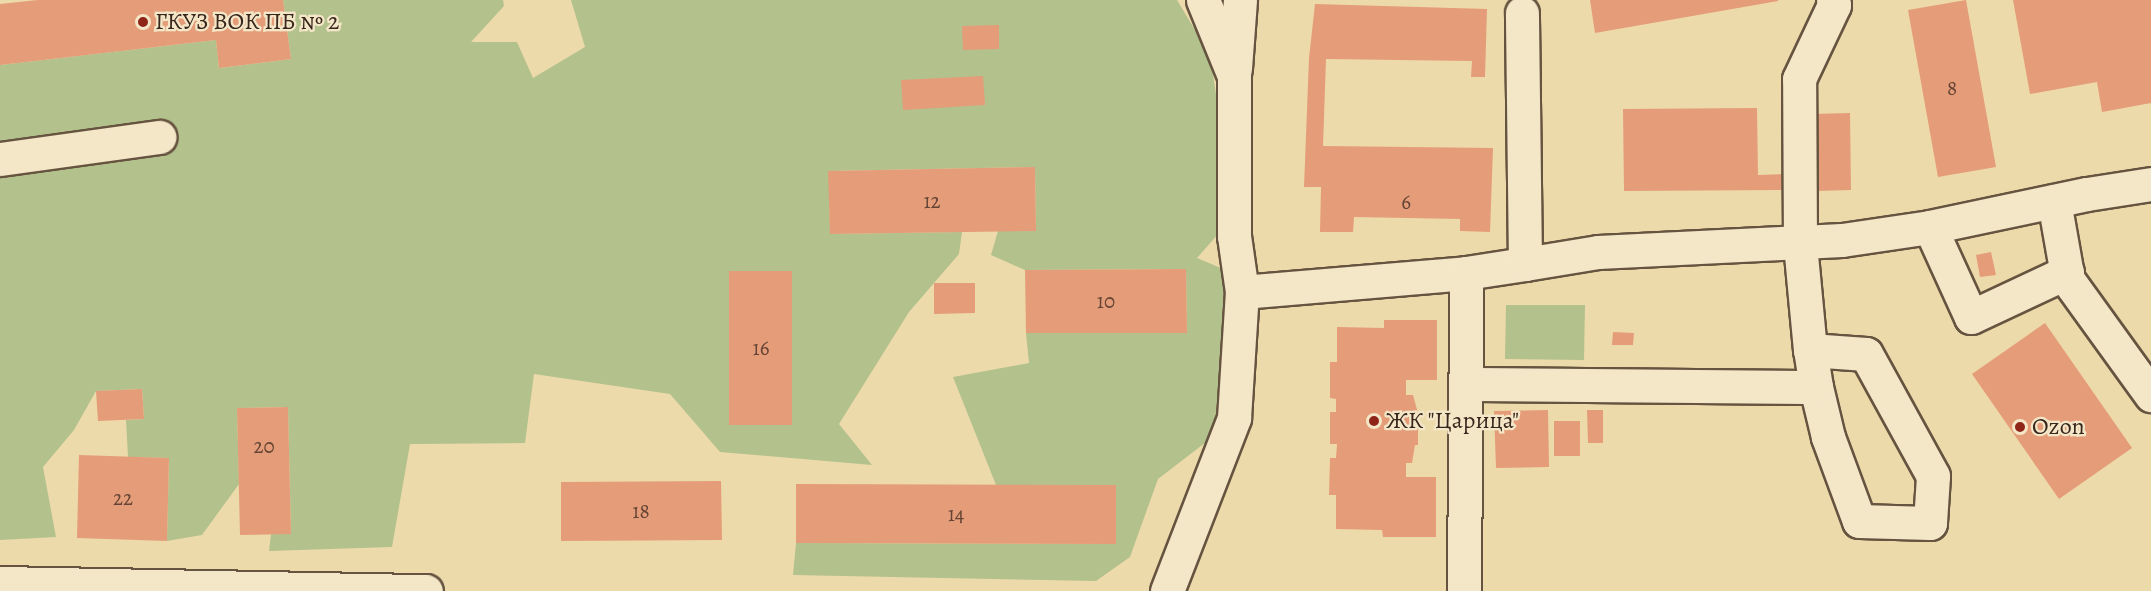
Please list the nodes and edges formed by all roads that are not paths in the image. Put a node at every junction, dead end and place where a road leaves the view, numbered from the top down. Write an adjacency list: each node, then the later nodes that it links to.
1 (1203, 0): 5 (street)
2 (1240, 0): 5 (street)
3 (1833, 0): 11 (street)
4 (1522, 13): 12 (street)
5 (1234, 76): 15 (street)
6 (159, 137): 7 (street)
7 (0, 159)
8 (2151, 184): 9 (street)
9 (2054, 201): 10 (street); 13 (street)
10 (1930, 227): 11 (street); 13 (street)
11 (1800, 244): 12 (street); 16 (street)
12 (1526, 264): 14 (street)
13 (2067, 272): 19 (street)
14 (1467, 273): 15 (street); 17 (street)
15 (1242, 292): 22 (street)
16 (1810, 350): 18 (street); 18 (street)
17 (1466, 384): 18 (street); 23 (street)
18 (1816, 387)
19 (2151, 395)
20 (0, 584): 21 (street)
21 (426, 591)
22 (1167, 591)
23 (1464, 591)

